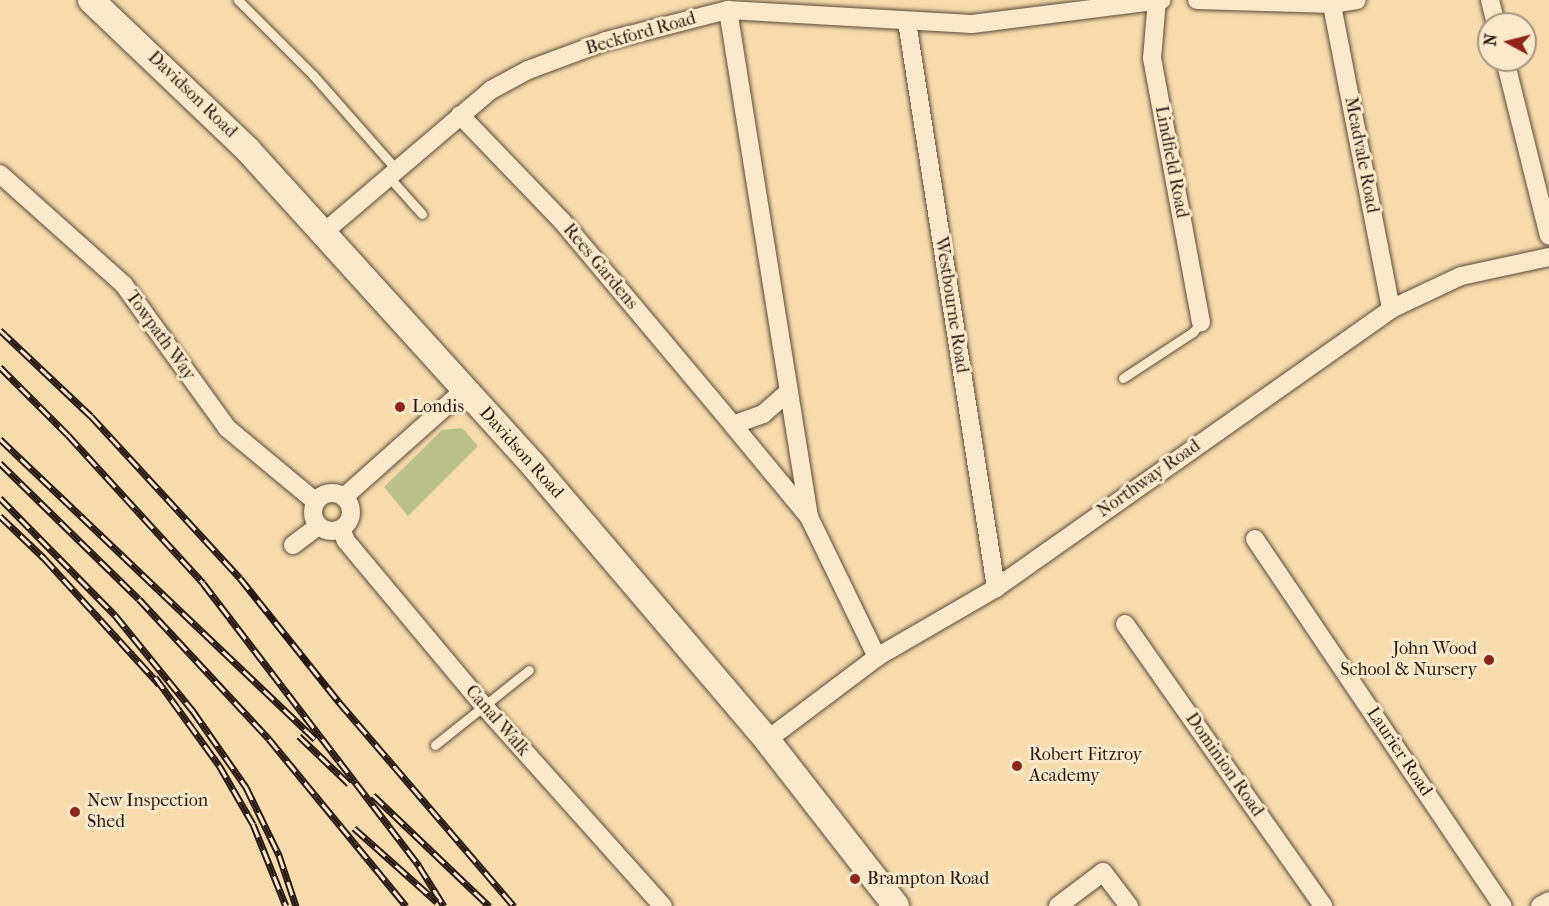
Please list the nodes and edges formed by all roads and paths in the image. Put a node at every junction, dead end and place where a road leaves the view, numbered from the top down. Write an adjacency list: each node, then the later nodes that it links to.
1 (91, 0): 15 (street, Davidson Road)
2 (238, 0): 12 (lane)
3 (1159, 0): 9 (street, Beckford Road); 19 (street, Lindfield Road)
4 (1197, 0): 6 (street)
5 (1357, 0): 6 (street)
6 (1331, 2): 18 (street, Meadvale Road)
7 (861, 9): 8 (street, Beckford Road); 9 (street, Beckford Road)
8 (728, 10): 11 (street, Beckford Road); 22 (street, Rees Gardens)
9 (907, 22): 31 (street, Westbourne Road)
10 (1508, 72): 16 (street)
11 (460, 115): 12 (street, Beckford Road); 23 (street, Rees Gardens)
12 (392, 173): 14 (lane); 15 (street, Beckford Road)
13 (0, 174): 25 (street, Towpath Way)
14 (422, 214)
15 (322, 233): 21 (street, Davidson Road)
16 (1549, 236)
17 (1549, 257): 18 (street, Northway Road)
18 (1391, 309): 31 (street, Northway Road)
19 (1202, 322): 20 (lane)
20 (1123, 378)
21 (464, 390): 24 (street); 36 (street, Davidson Road)
22 (787, 393): 23 (street); 26 (street, Rees Gardens)
23 (733, 425): 26 (street, Rees Gardens)
24 (344, 497): 25 (street); 28 (street)
25 (315, 501): 27 (street)
26 (809, 517): 33 (street, Rees Gardens)
27 (318, 526): 28 (street); 30 (street)
28 (341, 529): 35 (street, Canal Walk)
29 (1255, 538): 44 (street, Laurier Road)
30 (293, 545)
31 (996, 588): 33 (street, Northway Road)
32 (1125, 624): 43 (street, Dominion Road)
33 (877, 657): 36 (street, Northway Road)
34 (529, 670): 35 (lane)
35 (483, 705): 37 (lane); 39 (street, Canal Walk)
36 (767, 740): 40 (street, Davidson Road)
37 (435, 745)
38 (1549, 901): 45 (street)
39 (663, 906)
40 (896, 906)
41 (1058, 906): 42 (street)
42 (1129, 906)
43 (1323, 906)
44 (1503, 906)
45 (1540, 906)

